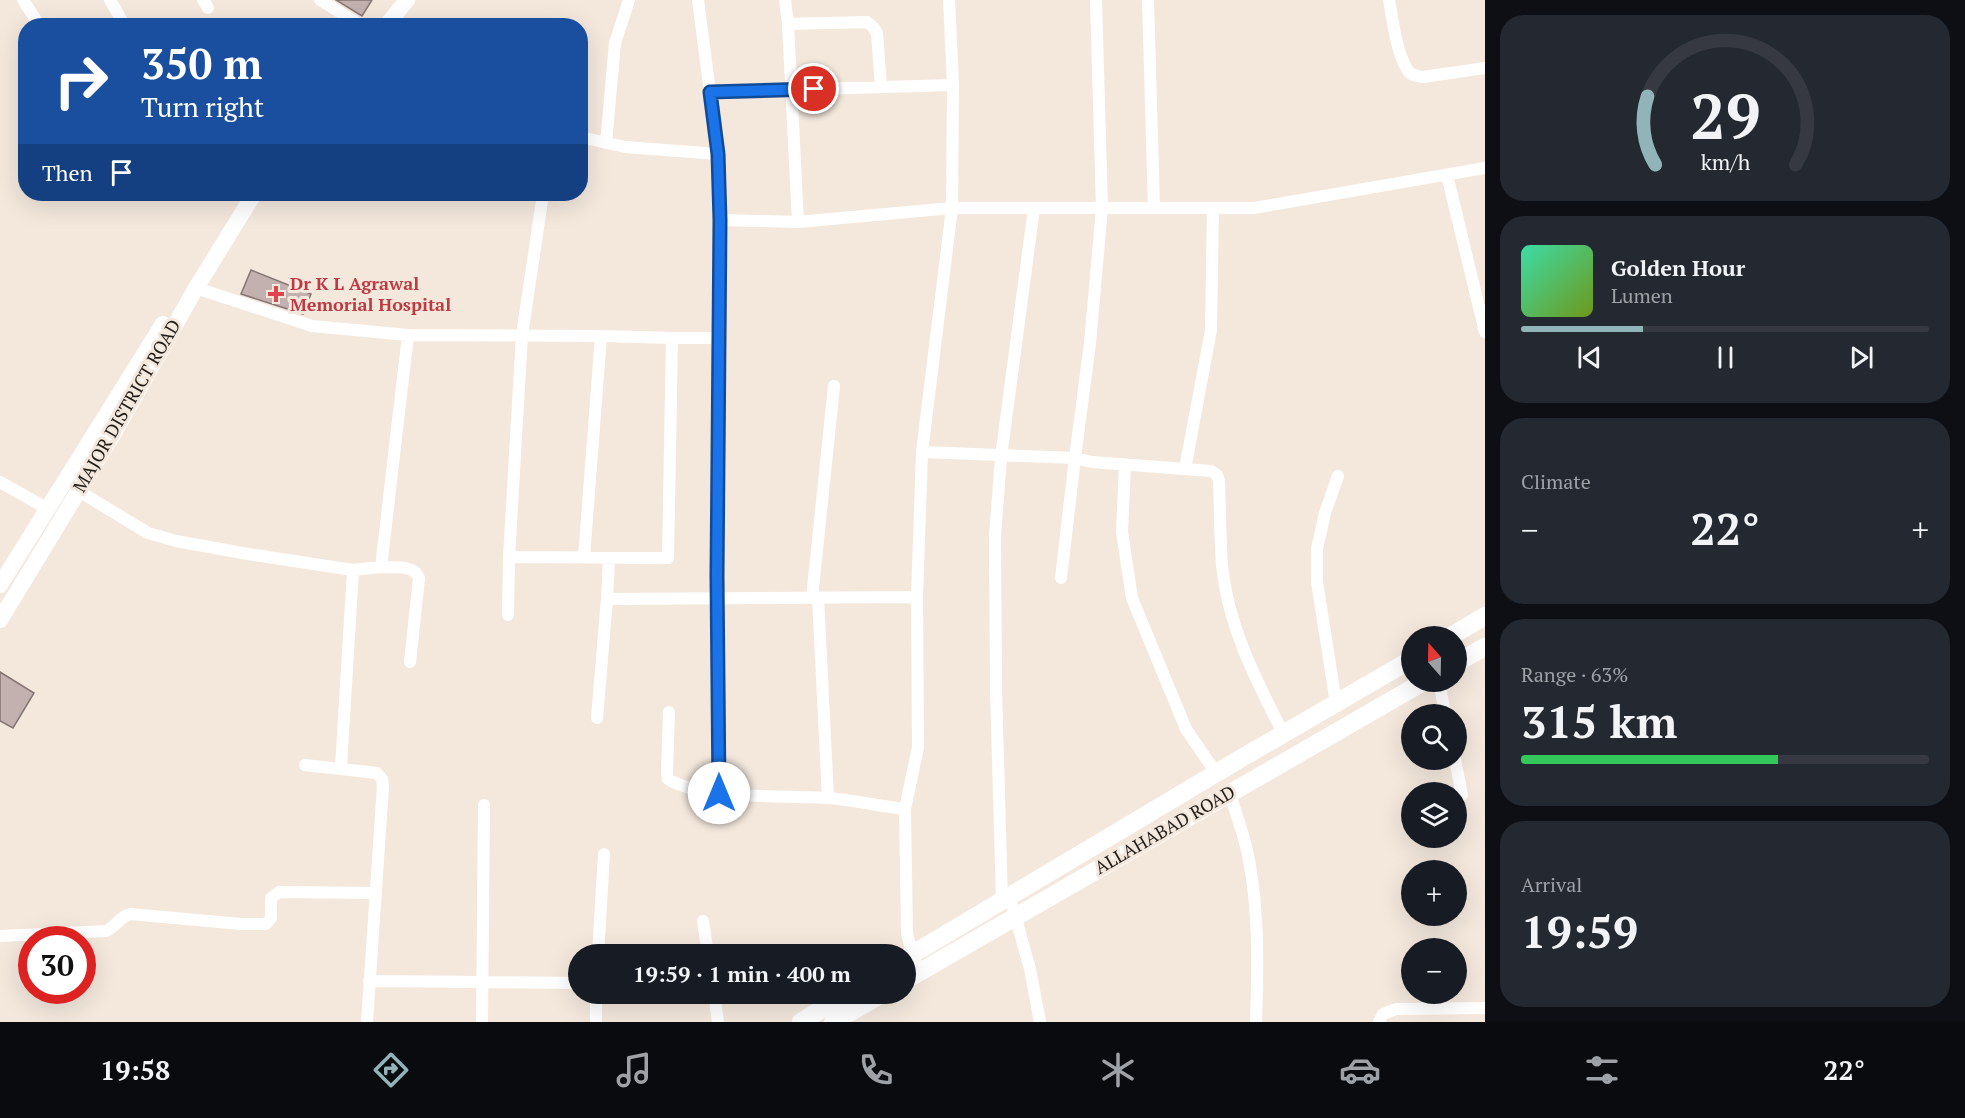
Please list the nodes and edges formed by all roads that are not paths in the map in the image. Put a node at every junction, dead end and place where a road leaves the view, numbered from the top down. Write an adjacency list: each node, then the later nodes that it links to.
1 (23, 0): 13 (street)
2 (110, 0): 14 (street)
3 (320, 0): 15 (street)
4 (393, 0): 16 (street)
5 (406, 0): 17 (street)
6 (629, 0): 25 (street)
7 (698, 0): 23 (street)
8 (785, 0): 18 (street)
9 (949, 0): 20 (street)
10 (1096, 0): 34 (street)
11 (1148, 0): 35 (street)
12 (1389, 0): 19 (street)
13 (35, 18)
14 (120, 18)
15 (349, 18)
16 (379, 18)
17 (392, 18)
18 (788, 24): 21 (street); 22 (street)
19 (1485, 68)
20 (953, 85): 21 (street); 32 (street)
21 (881, 87): 22 (street)
22 (791, 90): 23 (street); 38 (street)
23 (710, 92): 26 (street)
24 (588, 139): 25 (street)
25 (606, 143): 26 (street)
26 (718, 154): 37 (street)
27 (1485, 168): 28 (street)
28 (1447, 175): 36 (street); 40 (street)
29 (242, 201): 55 (street)
30 (250, 201): 39 (street, MAJOR DISTRICT ROAD)
31 (542, 201): 42 (street)
32 (952, 208): 33 (street); 38 (street); 47 (street)
33 (1034, 208): 34 (street); 48 (street)
34 (1102, 208): 35 (street); 49 (street)
35 (1154, 208): 36 (street)
36 (1214, 208): 51 (street)
37 (720, 220): 38 (street); 45 (street)
38 (798, 222)
39 (196, 288): 41 (street); 54 (street, MAJOR DISTRICT ROAD)
40 (1485, 332)
41 (408, 335): 42 (street); 59 (street)
42 (522, 335): 43 (street); 56 (street)
43 (601, 336): 44 (street); 57 (street)
44 (672, 338): 45 (street); 58 (street)
45 (719, 338): 66 (street)
46 (834, 386): 64 (street)
47 (922, 452): 48 (street); 63 (street)
48 (1001, 457): 49 (street); 90 (street)
49 (1075, 458): 50 (street); 61 (street)
50 (1125, 465): 51 (street); 82 (street)
51 (1185, 469): 79 (street)
52 (1338, 476): 76 (street)
53 (0, 482): 55 (street)
54 (77, 490): 60 (street); 69 (street, MAJOR DISTRICT ROAD)
55 (48, 509): 62 (street)
56 (509, 557): 57 (street); 67 (street)
57 (584, 558): 58 (street)
58 (609, 558): 65 (street)
59 (381, 567): 60 (street); 73 (street)
60 (353, 570): 81 (street)
61 (1061, 578)
62 (0, 585)
63 (917, 597): 64 (street); 87 (street)
64 (815, 598): 66 (street); 85 (street)
65 (607, 599): 66 (street); 78 (street)
66 (717, 599): 83 (street)
67 (508, 615)
68 (1485, 616): 70 (main road)
69 (0, 620)
70 (1467, 627)
71 (1485, 647): 72 (main road)
72 (1467, 657)
73 (410, 662)
74 (1401, 665): 76 (main road)
75 (1406, 692): 84 (main road, ALLAHABAD ROAD)
76 (1336, 703): 79 (main road)
77 (669, 712): 83 (street)
78 (597, 718)
79 (1283, 734): 82 (main road)
80 (305, 765): 81 (street)
81 (341, 767): 89 (street)
82 (1216, 773): 90 (main road)
83 (719, 793): 85 (street)
84 (1230, 793): 91 (main road, ALLAHABAD ROAD); 114 (street)
85 (828, 798): 87 (street)
86 (484, 805): 100 (street)
87 (904, 809): 96 (street)
88 (604, 854): 94 (street)
89 (376, 893): 93 (street); 99 (street)
90 (1006, 899): 91 (street); 97 (main road)
91 (1016, 916): 98 (main road, ALLAHABAD ROAD); 113 (street)
92 (703, 921): 95 (street)
93 (0, 936)
94 (599, 944)
95 (706, 944)
96 (908, 944)
97 (916, 952)
98 (916, 974)
99 (369, 981): 100 (street); 107 (street)
100 (482, 982): 101 (street); 108 (street)
101 (568, 984)
102 (596, 1004): 109 (street)
103 (716, 1004): 110 (street)
104 (830, 1004): 111 (main road)
105 (865, 1004): 112 (main road)
106 (1485, 1008): 115 (street)
107 (367, 1022)
108 (482, 1022)
109 (596, 1022)
110 (718, 1022)
111 (801, 1022)
112 (834, 1022)
113 (1040, 1022)
114 (1256, 1022)
115 (1379, 1022)

